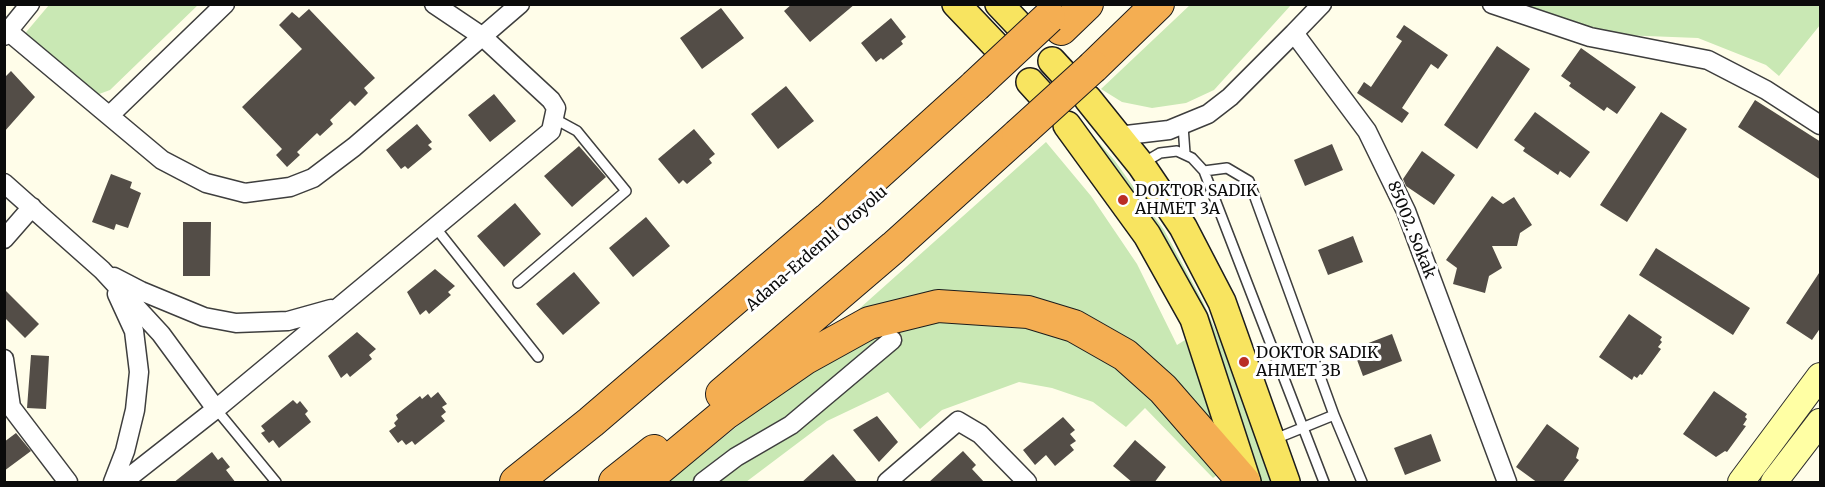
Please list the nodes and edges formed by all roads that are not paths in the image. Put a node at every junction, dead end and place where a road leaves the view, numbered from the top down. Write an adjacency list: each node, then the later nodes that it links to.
1 (30, 4): 12 (street)
2 (225, 4): 17 (street)
3 (434, 4): 13 (street)
4 (520, 4): 13 (street)
5 (956, 4): 14 (main road)
6 (1087, 4): 10 (highway, Adana-Erdemli Otoyolu)
7 (1158, 4): 49 (highway, bridge)
8 (1322, 4): 11 (street)
9 (1492, 4): 20 (street)
10 (1057, 17): 15 (highway, Adana-Erdemli Otoyolu)
11 (1294, 33): 21 (street); 58 (street, 85002. Sokak)
12 (7, 34): 17 (street)
13 (483, 37): 17 (street); 18 (street)
14 (997, 47)
15 (980, 92): 47 (highway); 48 (highway, Adana-Erdemli Otoyolu)
16 (1088, 99): 22 (main road)
17 (110, 115)
18 (555, 119): 28 (street); 31 (lane)
19 (1066, 124): 54 (main road)
20 (1821, 125)
21 (1183, 126): 22 (street); 23 (lane)
22 (1118, 136): 24 (main road)
23 (1185, 153): 24 (lane); 25 (lane)
24 (1142, 165): 42 (main road)
25 (1204, 171): 39 (lane); 40 (lane)
26 (4, 183): 27 (street)
27 (32, 207): 29 (street); 30 (street)
28 (435, 227): 32 (street); 34 (lane)
29 (4, 239)
30 (102, 270): 32 (street); 37 (street); 44 (street)
31 (518, 283)
32 (339, 307): 37 (street)
33 (892, 340): 51 (street)
34 (538, 357)
35 (4, 358): 38 (street)
36 (1821, 376): 59 (main road)
37 (216, 409): 45 (street); 46 (lane)
38 (8, 410): 43 (street)
39 (1334, 416): 40 (lane); 57 (lane)
40 (1303, 428): 42 (lane); 56 (lane)
41 (1818, 430): 60 (main road)
42 (1272, 441): 55 (main road)
43 (68, 483)
44 (113, 483)
45 (123, 483)
46 (276, 483)
47 (516, 483)
48 (538, 483)
49 (615, 483)
50 (643, 483): 54 (highway)
51 (703, 483)
52 (887, 483): 53 (street)
53 (1027, 483)
54 (1245, 483)
55 (1286, 483)
56 (1324, 483)
57 (1362, 483)
58 (1507, 483)
59 (1741, 483)
60 (1774, 483)

